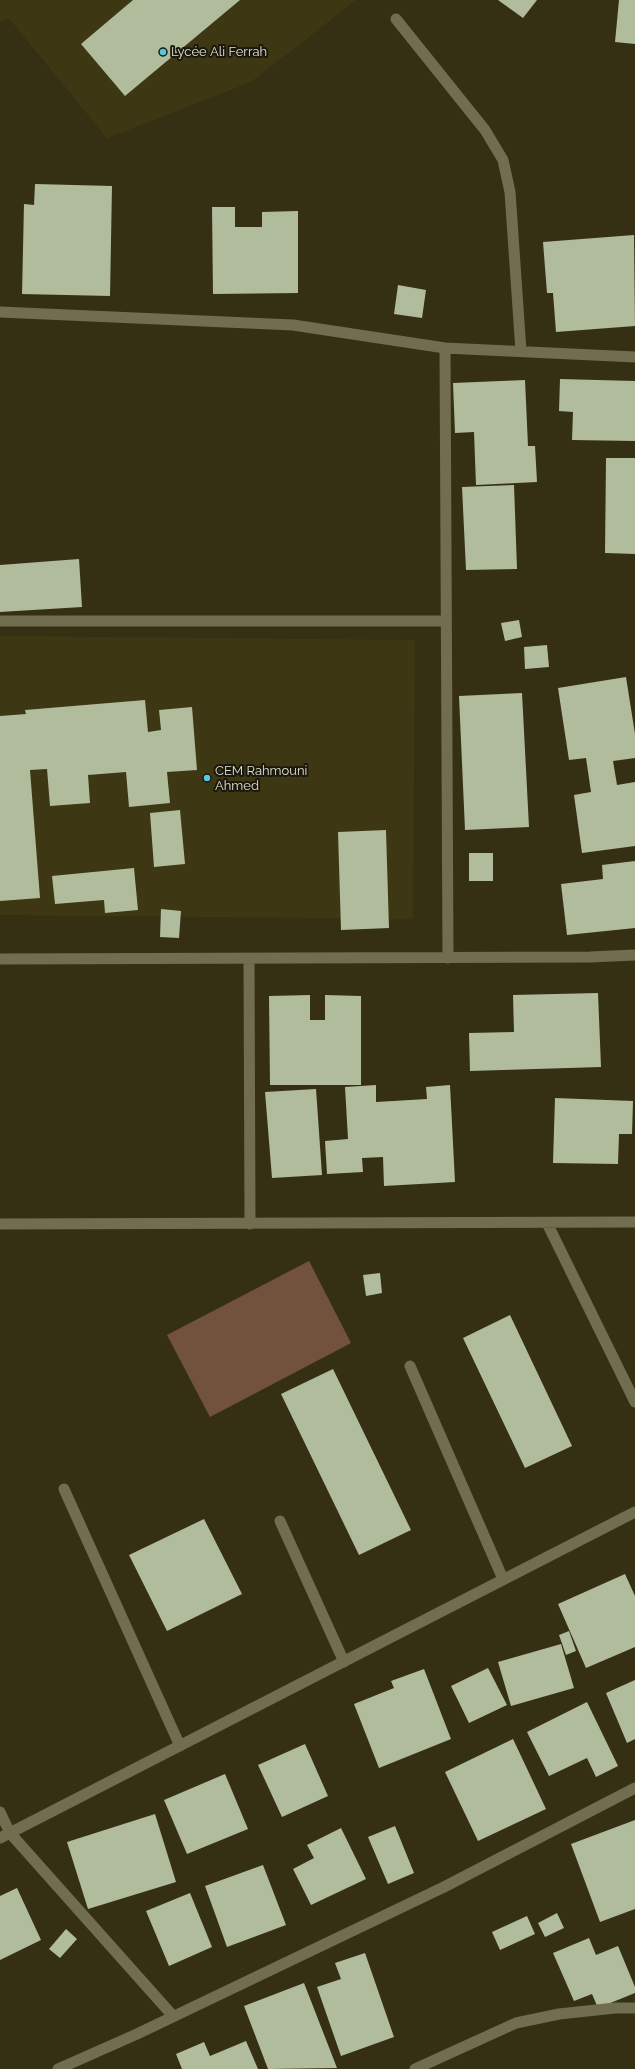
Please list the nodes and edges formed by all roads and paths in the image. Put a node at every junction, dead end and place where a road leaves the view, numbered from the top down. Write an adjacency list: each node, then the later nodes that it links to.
1 (396, 19): 4 (street)
2 (0, 312): 3 (street)
3 (445, 348): 4 (street); 7 (street)
4 (521, 351): 5 (street)
5 (635, 357)
6 (0, 621): 7 (street)
7 (446, 621): 9 (street)
8 (635, 955): 9 (street)
9 (448, 958): 11 (street)
10 (0, 959): 11 (street)
11 (249, 959): 15 (street)
12 (635, 1222): 13 (street)
13 (547, 1223): 15 (street); 17 (street)
14 (0, 1224): 15 (street)
15 (250, 1224)
16 (410, 1366): 21 (street)
17 (635, 1402)
18 (64, 1489): 23 (street)
19 (635, 1512): 21 (street)
20 (280, 1521): 22 (street)
21 (503, 1579): 22 (street)
22 (344, 1662): 23 (street)
23 (180, 1746): 26 (street)
24 (635, 1788): 28 (street)
25 (0, 1812): 26 (street)
26 (5, 1836): 28 (street)
27 (635, 2008): 30 (street)
28 (173, 2016): 29 (street)
29 (58, 2069)
30 (415, 2069)

